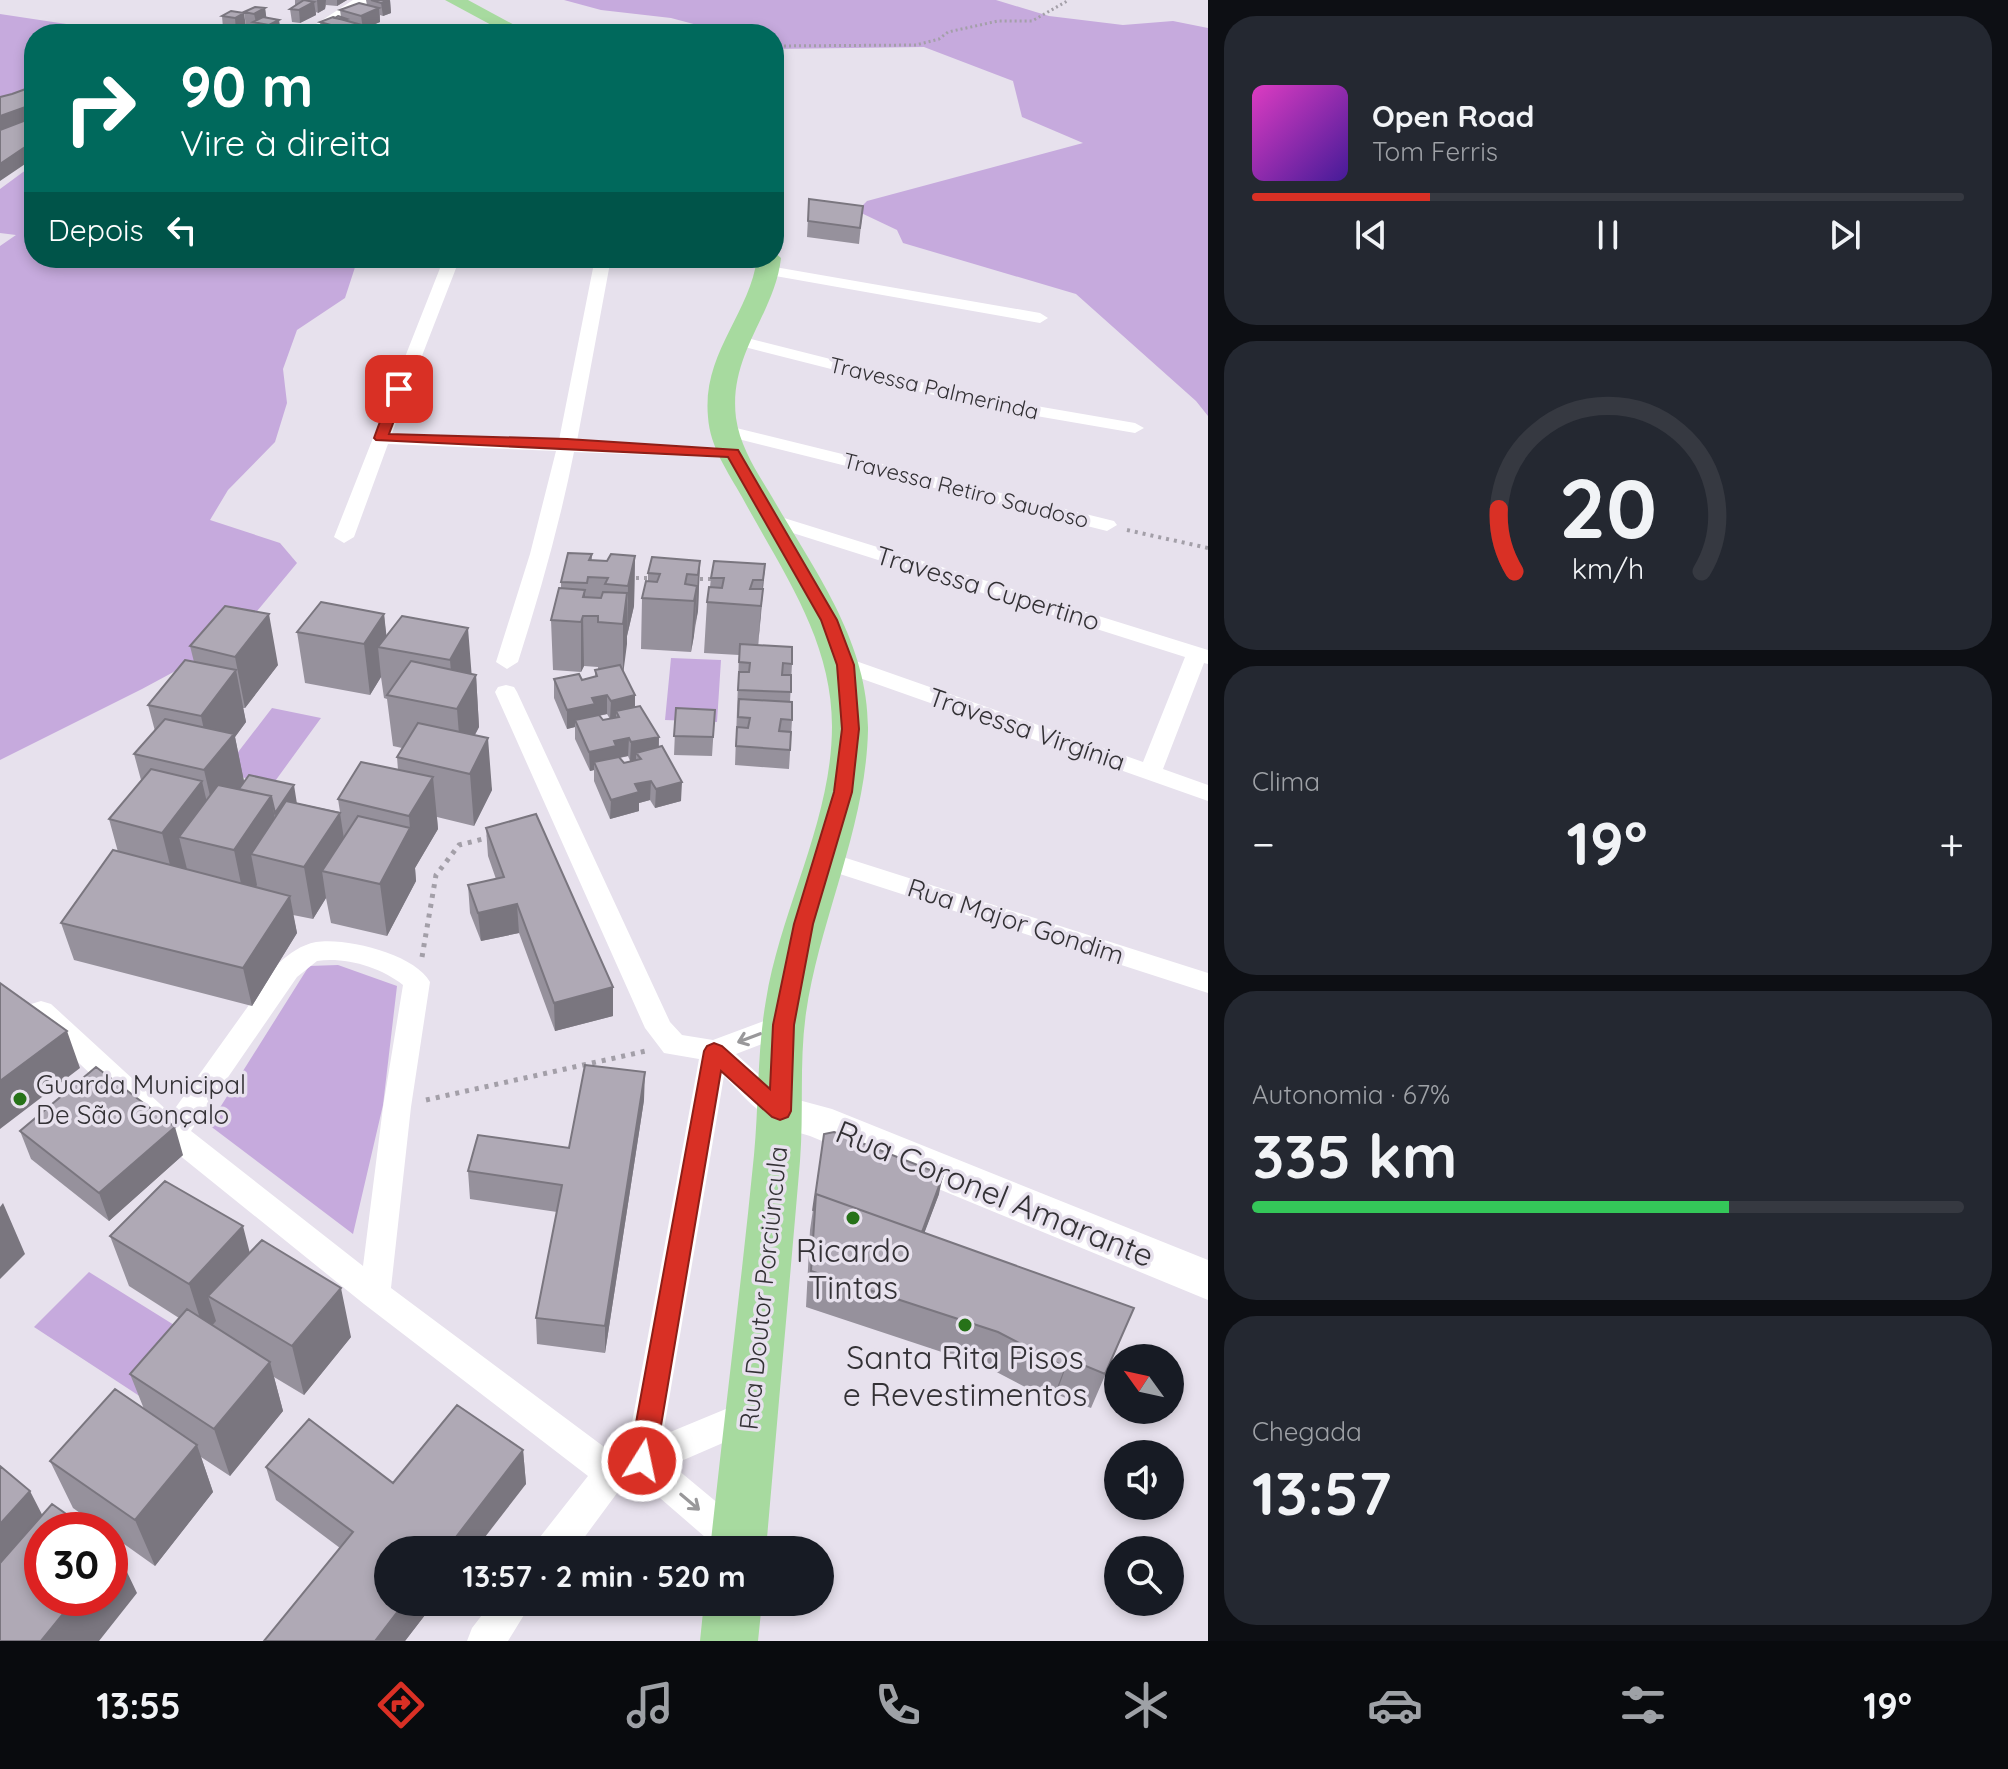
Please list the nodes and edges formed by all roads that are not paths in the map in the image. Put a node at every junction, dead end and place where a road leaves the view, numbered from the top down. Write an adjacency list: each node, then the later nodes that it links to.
1 (364, 0): 3 (main road)
2 (454, 0): 4 (main road)
3 (325, 24)
4 (502, 24)
5 (448, 268): 12 (street)
6 (601, 268): 14 (street)
7 (768, 268): 10 (main road, Rua Doutor Porciúncula)
8 (784, 268): 9 (street)
9 (1040, 318)
10 (735, 340): 11 (street, Travessa Palmerinda); 13 (main road, Rua Doutor Porciúncula)
11 (1135, 428)
12 (381, 438): 14 (street, Travessa Retiro Saudoso); 17 (street)
13 (728, 442): 14 (street, Travessa Retiro Saudoso); 15 (main road, Rua Doutor Porciúncula); 16 (street, Travessa Retiro Saudoso)
14 (567, 443): 19 (street)
15 (768, 519): 18 (street, Travessa Cupertino); 20 (main road, Rua Doutor Porciúncula)
16 (1107, 525)
17 (344, 537)
18 (1202, 655): 22 (street)
19 (507, 662)
20 (845, 665): 22 (street, Travessa Virgínia); 24 (main road, Rua Doutor Porciúncula)
21 (506, 692): 28 (street)
22 (1150, 772): 23 (street, Travessa Virgínia)
23 (1208, 793)
24 (824, 860): 25 (street, Rua Major Gondim); 27 (main road, Rua Doutor Porciúncula)
25 (1208, 983)
26 (41, 1011): 30 (street)
27 (783, 1025): 28 (street, one-way to 28); 29 (main road, Rua Doutor Porciúncula)
28 (714, 1051): 29 (street); 34 (street)
29 (780, 1111): 31 (main road, Rua Coronel Amarante); 33 (main road, Rua Doutor Porciúncula)
30 (173, 1134): 32 (street); 32 (street)
31 (1208, 1280)
32 (375, 1294): 34 (street)
33 (750, 1415): 34 (street); 37 (main road, Rua Doutor Porciúncula)
34 (626, 1467): 35 (street); 36 (street, one-way to 36)
35 (565, 1536)
36 (724, 1536)
37 (739, 1536)
38 (504, 1616): 40 (street)
39 (732, 1616): 41 (main road)
40 (485, 1641)
41 (729, 1641)

